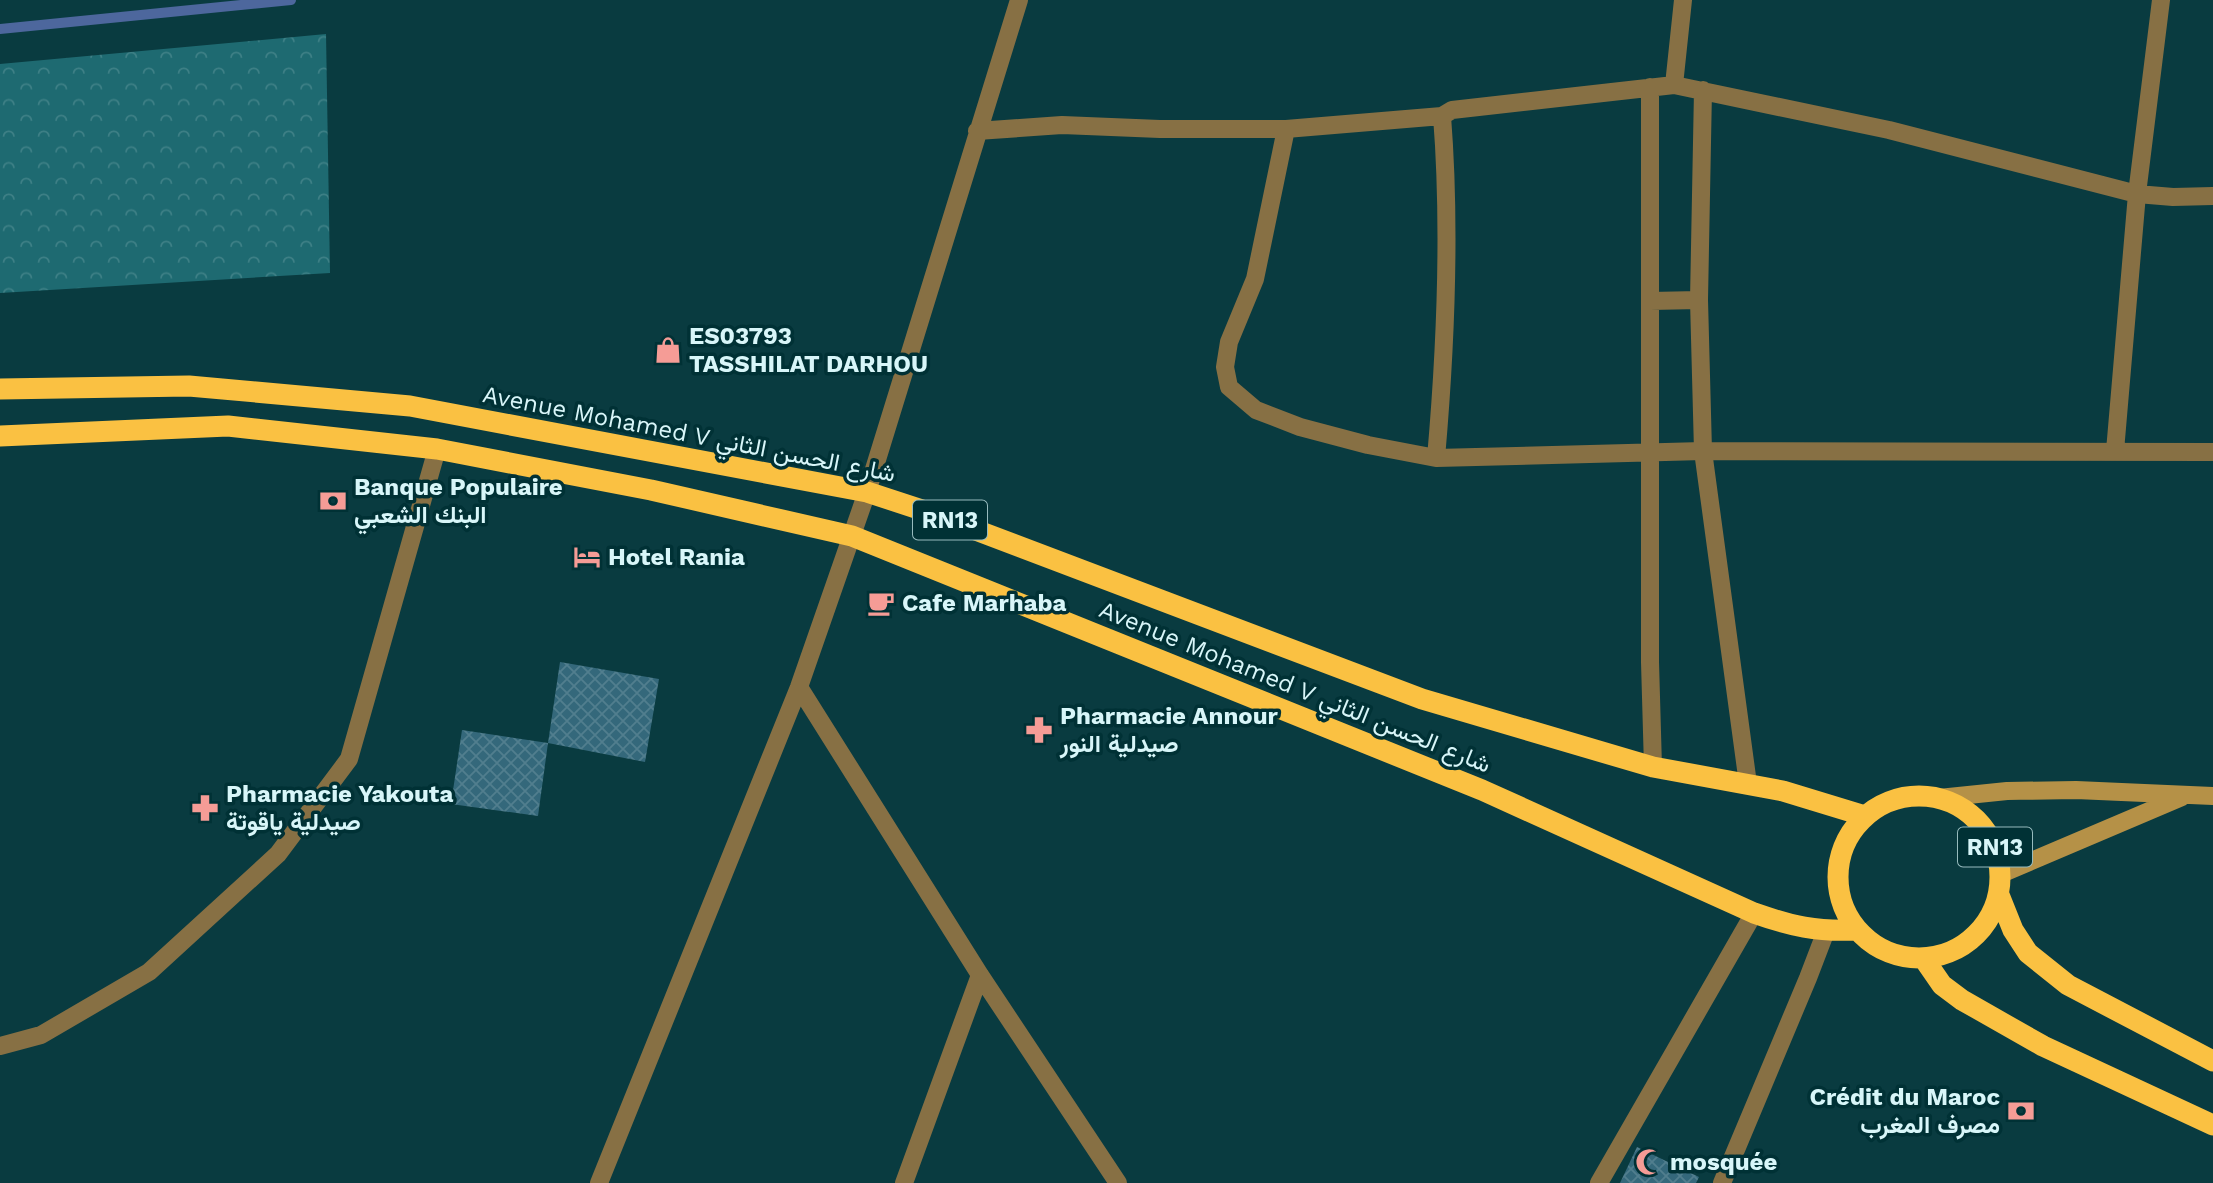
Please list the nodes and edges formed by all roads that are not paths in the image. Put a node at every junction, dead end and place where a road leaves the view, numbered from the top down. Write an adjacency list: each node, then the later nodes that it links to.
1 (1020, 0): 9 (street)
2 (1683, 0): 4 (street)
3 (2161, 0): 10 (street)
4 (1674, 85): 5 (street); 6 (street)
5 (1650, 87): 7 (street); 13 (street)
6 (1703, 90): 10 (street); 12 (street)
7 (1442, 116): 8 (street); 21 (street)
8 (1286, 129): 9 (street); 21 (street)
9 (977, 131): 22 (street)
10 (2137, 194): 11 (street); 18 (street)
11 (2213, 196)
12 (1699, 300): 13 (street); 17 (street)
13 (1650, 301): 19 (street)
14 (0, 389): 22 (highway, Avenue Mohamed V شارع الحسن الثاني / RN13)
15 (0, 436): 16 (highway, Avenue Mohamed V شارع الحسن الثاني / RN13)
16 (437, 449): 23 (highway, Avenue Mohamed V شارع الحسن الثاني / RN13); 37 (street)
17 (1703, 451): 18 (street); 19 (street); 26 (street)
18 (2115, 451): 20 (street)
19 (1650, 453): 21 (street); 25 (street)
20 (2213, 453)
21 (1436, 458)
22 (867, 492): 23 (street); 25 (highway, Avenue Mohamed V شارع الحسن الثاني / RN13)
23 (852, 536): 24 (street); 32 (highway, Avenue Mohamed V شارع الحسن الثاني / RN13)
24 (799, 687): 36 (street); 40 (street)
25 (1653, 767): 26 (highway, Avenue Mohamed V شارع الحسن الثاني / RN13)
26 (1748, 784): 30 (highway, Avenue Mohamed V شارع الحسن الثاني / RN13)
27 (2188, 795): 28 (main road); 29 (main road); 31 (main road)
28 (2213, 796)
29 (1939, 797): 30 (highway, RN13); 31 (highway, RN13)
30 (1865, 816): 33 (highway, RN13)
31 (2000, 884): 35 (highway, RN13); 38 (highway, RN13)
32 (1754, 913): 34 (highway, Avenue Mohamed V شارع الحسن الثاني / RN13); 43 (street)
33 (1856, 930): 34 (highway, Avenue Mohamed V شارع الحسن الثاني / RN13); 35 (highway, RN13)
34 (1826, 931): 44 (street)
35 (1924, 959): 39 (highway)
36 (980, 975): 41 (street); 42 (street)
37 (0, 1046)
38 (2213, 1061)
39 (2213, 1125)
40 (599, 1183)
41 (904, 1183)
42 (1118, 1183)
43 (1599, 1183)
44 (1721, 1183)

